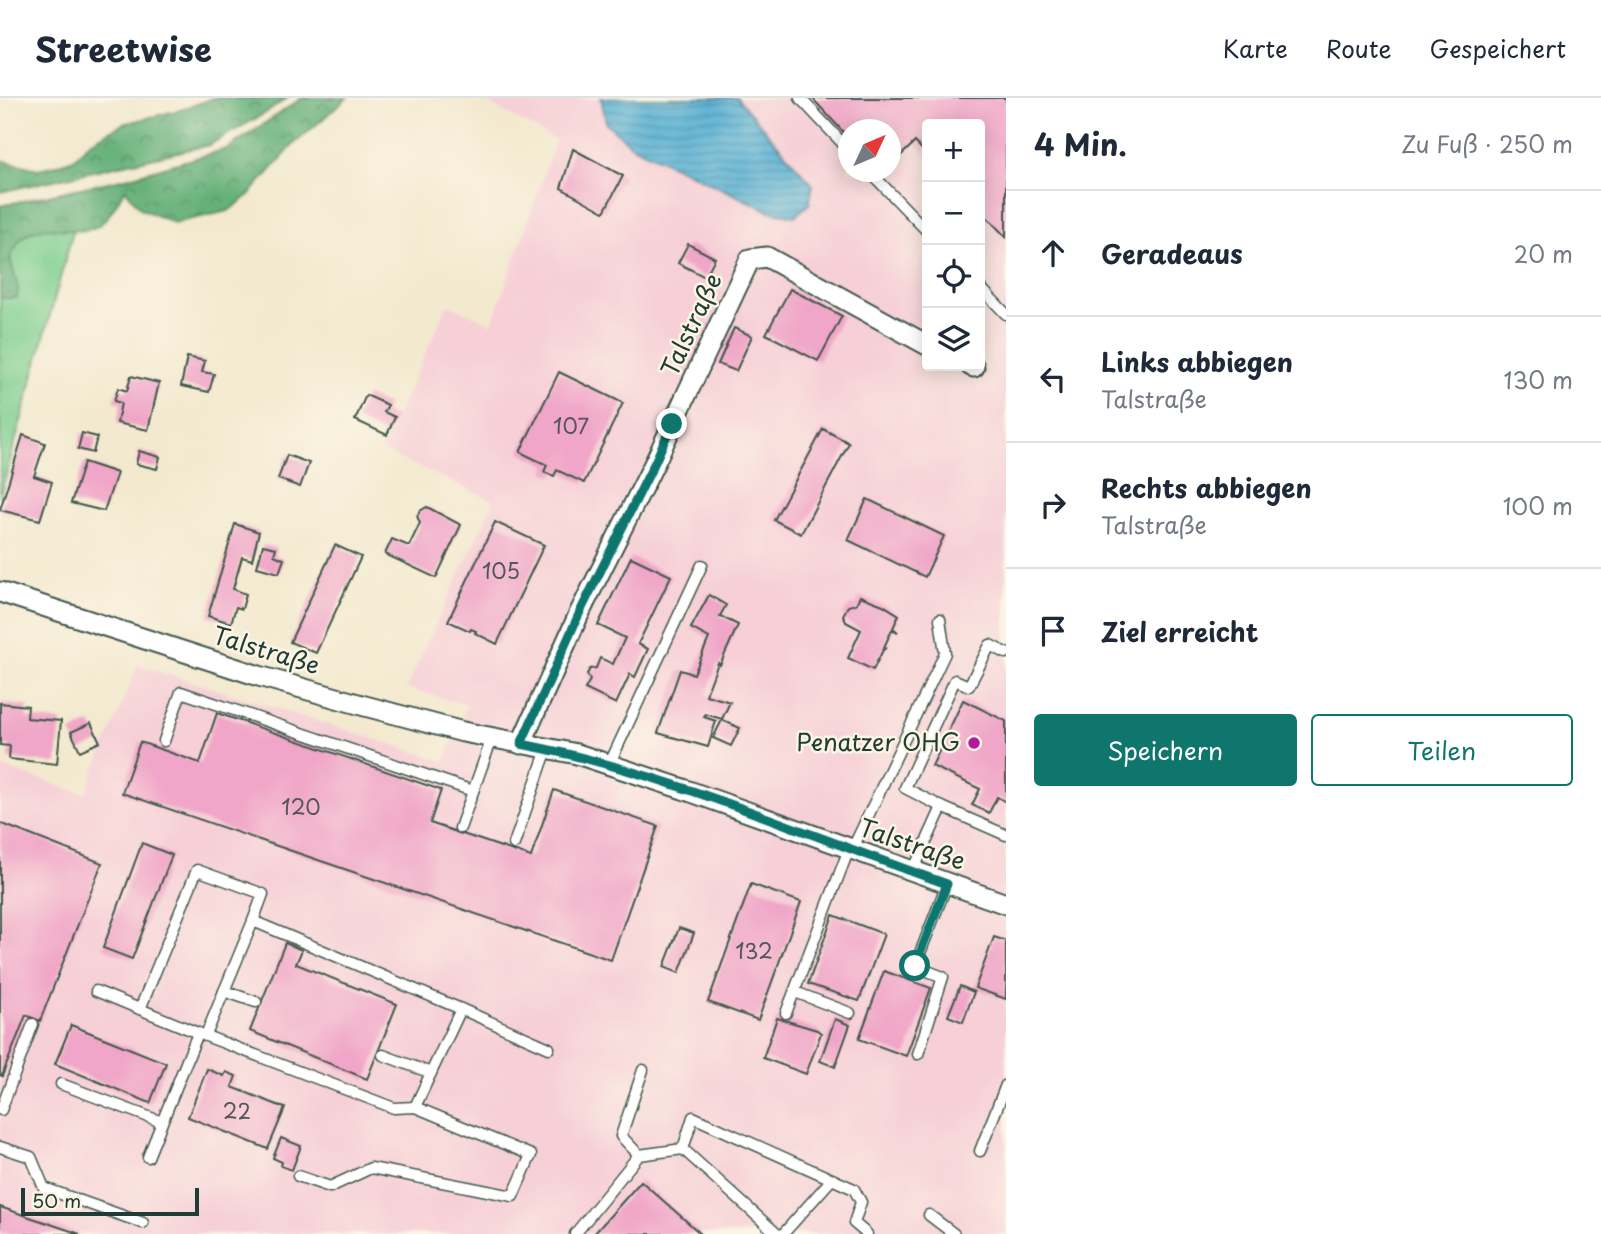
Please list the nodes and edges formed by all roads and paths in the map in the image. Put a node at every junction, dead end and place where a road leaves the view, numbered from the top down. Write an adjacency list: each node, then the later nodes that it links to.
1 (800, 98): 2 (lane)
2 (838, 138)
3 (880, 182): 4 (lane)
4 (922, 226)
5 (985, 291): 6 (lane)
6 (1006, 314)
7 (922, 342): 14 (street, Talstraße)
8 (702, 565): 16 (lane)
9 (0, 592): 12 (street, Talstraße)
10 (940, 619): 22 (lane)
11 (1006, 653): 18 (lane)
12 (492, 738): 14 (street, Talstraße); 17 (lane)
13 (164, 741): 17 (lane)
14 (521, 744): 15 (street, Talstraße)
15 (547, 749): 16 (street, Talstraße); 21 (lane)
16 (609, 765): 22 (street, Talstraße)
17 (473, 791): 19 (lane)
18 (942, 807): 20 (lane); 23 (lane)
19 (460, 828)
20 (1006, 835)
21 (514, 844)
22 (850, 850): 23 (street, Talstraße); 29 (lane)
23 (913, 872): 24 (street, Talstraße)
24 (947, 884): 25 (street, Talstraße); 38 (lane)
25 (1005, 899)
26 (253, 921): 28 (lane); 31 (lane); 32 (lane)
27 (96, 991): 31 (lane)
28 (224, 991): 30 (lane); 36 (lane)
29 (795, 992): 33 (lane); 34 (lane)
30 (256, 1002)
31 (140, 1009): 36 (lane)
32 (461, 1009): 37 (lane); 41 (lane)
33 (786, 1013)
34 (850, 1013)
35 (33, 1024): 45 (lane)
36 (202, 1034): 44 (lane); 46 (lane)
37 (549, 1048)
38 (918, 1054)
39 (383, 1055): 41 (lane)
40 (643, 1070): 50 (lane)
41 (431, 1073): 44 (lane)
42 (61, 1084): 46 (lane)
43 (1006, 1085): 49 (lane)
44 (415, 1107): 52 (lane)
45 (1, 1111)
46 (162, 1122): 51 (lane)
47 (0, 1147): 55 (lane)
48 (682, 1149): 50 (lane); 53 (lane); 58 (lane)
49 (980, 1151)
50 (639, 1155): 57 (lane)
51 (148, 1157)
52 (298, 1176)
53 (832, 1179): 56 (lane); 59 (lane)
54 (929, 1215): 62 (lane)
55 (143, 1223)
56 (857, 1225): 60 (lane); 61 (lane)
57 (575, 1234)
58 (777, 1234)
59 (783, 1234)
60 (849, 1234)
61 (867, 1234)
62 (954, 1234)

